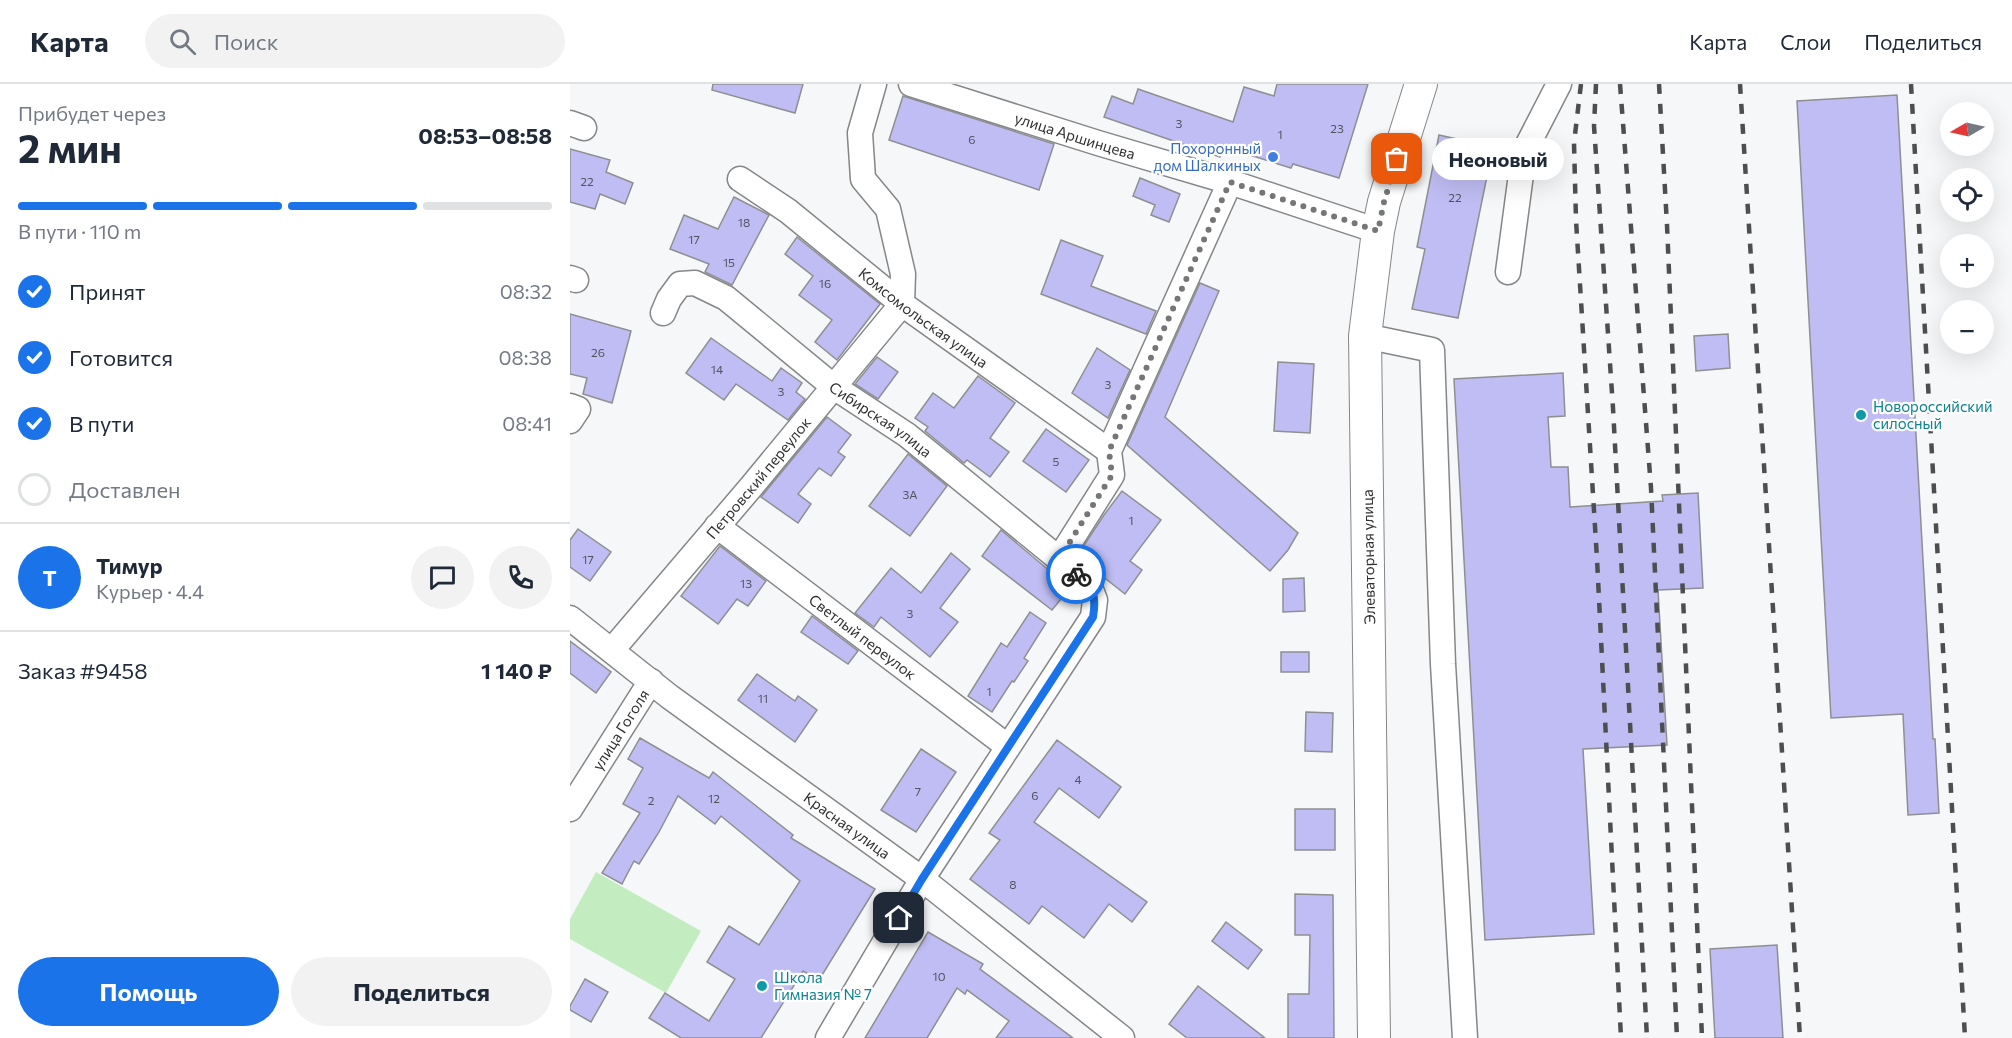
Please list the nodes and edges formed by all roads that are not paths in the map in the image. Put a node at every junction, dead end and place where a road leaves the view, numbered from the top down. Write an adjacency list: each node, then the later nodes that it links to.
1 (874, 84): 9 (street)
2 (911, 84): 6 (street, улица Аршинцева)
3 (1421, 84): 7 (main road, Элеваторная улица)
4 (1559, 84): 8 (street)
5 (740, 179): 9 (street, Комсомольская улица)
6 (1230, 182): 7 (street, улица Аршинцева); 15 (street)
7 (1378, 231): 11 (main road, Элеваторная улица)
8 (1508, 272)
9 (902, 303): 12 (street, Петровский переулок); 15 (street, Комсомольская улица)
10 (663, 313): 12 (street, Сибирская улица)
11 (1365, 336): 26 (main road, Элеваторная улица); 27 (street)
12 (834, 387): 16 (street, Петровский переулок); 17 (street, Сибирская улица)
13 (570, 406): 14 (street)
14 (570, 421)
15 (1109, 451): 17 (street)
16 (717, 526): 19 (street, Петровский переулок); 21 (street, Светлый переулок)
17 (1059, 559): 21 (street, Сибирская улица)
18 (570, 618): 19 (street, Красная улица)
19 (612, 650): 20 (street, Красная улица)
20 (651, 681): 22 (street, улица Гоголя); 23 (street, Красная улица)
21 (1008, 746): 23 (street)
22 (570, 808)
23 (922, 879): 24 (street); 25 (street, Красная улица)
24 (828, 1038)
25 (1122, 1038)
26 (1374, 1038)
27 (1464, 1038)

